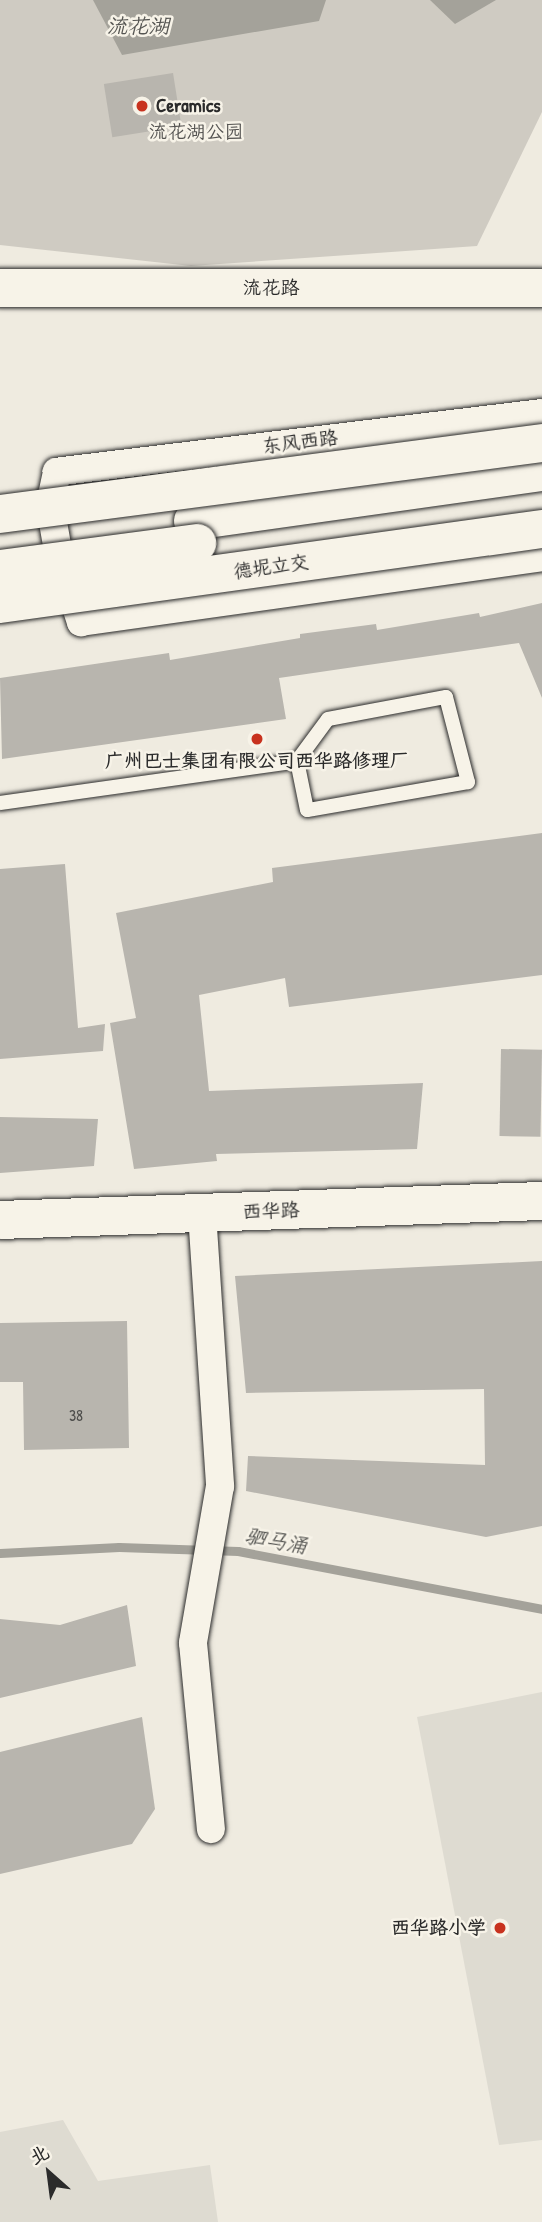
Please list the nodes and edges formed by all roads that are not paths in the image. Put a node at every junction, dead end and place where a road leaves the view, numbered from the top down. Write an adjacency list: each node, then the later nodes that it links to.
1 (0, 288): 2 (main road, 流花路)
2 (542, 288)
3 (542, 413): 10 (street, 东风西路)
4 (542, 443): 7 (main road, bridge)
5 (542, 472): 9 (main road)
6 (542, 496): 11 (main road, 德坭立交, bridge)
7 (0, 514)
8 (542, 529): 12 (main road, 德坭立交, bridge)
9 (0, 546)
10 (542, 557)
11 (0, 569)
12 (0, 604)
13 (297, 761): 13 (lane); 14 (lane)
14 (0, 803)
15 (542, 1201): 16 (main road, 西华路)
16 (202, 1213): 17 (main road, 西华路); 18 (street)
17 (0, 1220)
18 (211, 1829)

